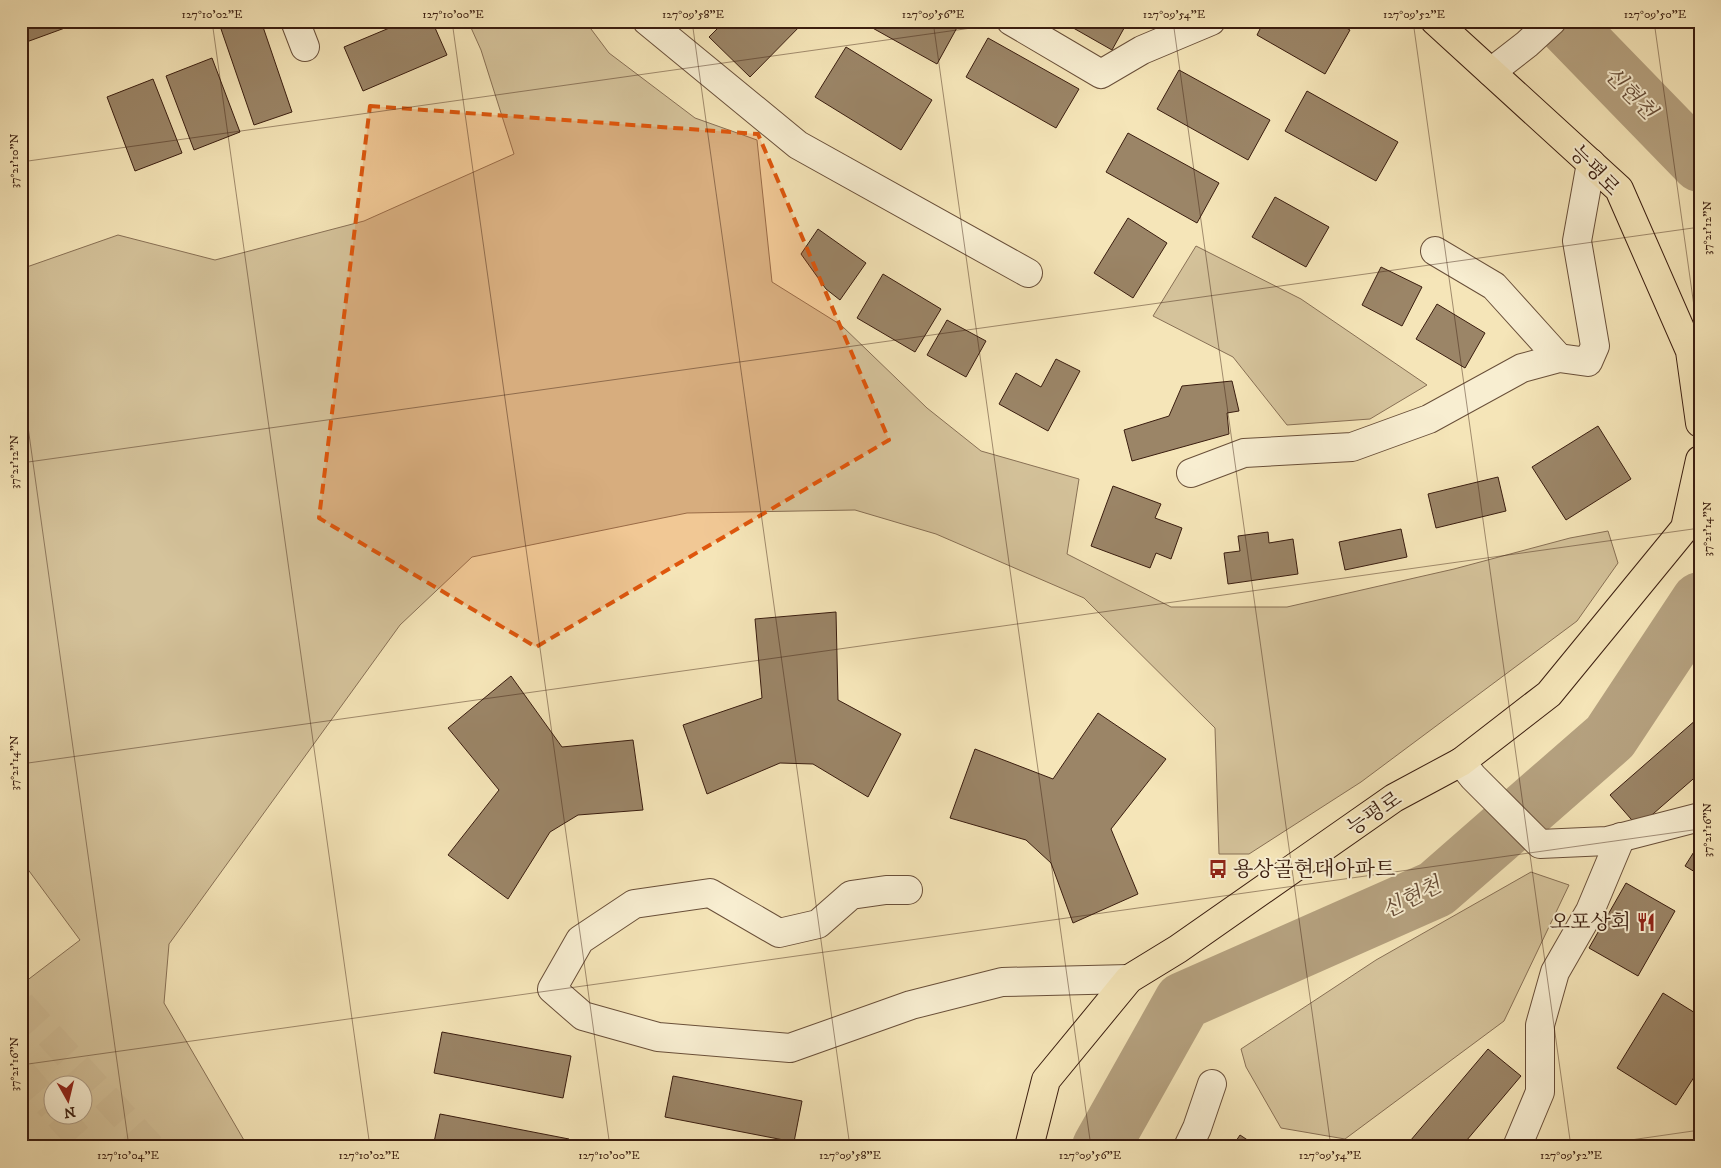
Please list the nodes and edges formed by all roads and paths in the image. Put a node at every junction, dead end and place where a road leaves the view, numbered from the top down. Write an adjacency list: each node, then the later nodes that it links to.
1 (295, 21): 7 (street)
2 (648, 21): 11 (street)
3 (1011, 21): 4 (street)
4 (1211, 21)
5 (1435, 21): 8 (main road, 능평로)
6 (1552, 21): 8 (street)
7 (305, 47)
8 (1491, 72): 9 (main road, 능평로)
9 (1591, 163): 12 (street); 13 (main road, 능평로)
10 (1434, 251): 12 (street)
11 (1028, 273)
12 (1559, 358): 15 (street)
13 (1700, 423)
14 (1700, 460): 16 (main road, 능평로)
15 (1191, 473)
16 (1467, 769): 18 (street); 20 (main road, 능평로)
17 (1700, 817): 18 (street)
18 (1621, 837): 24 (street)
19 (908, 890): 20 (street)
20 (1129, 979): 22 (main road, 능평로)
21 (1212, 1084): 23 (street)
22 (1029, 1147)
23 (1188, 1147)
24 (1517, 1147)

